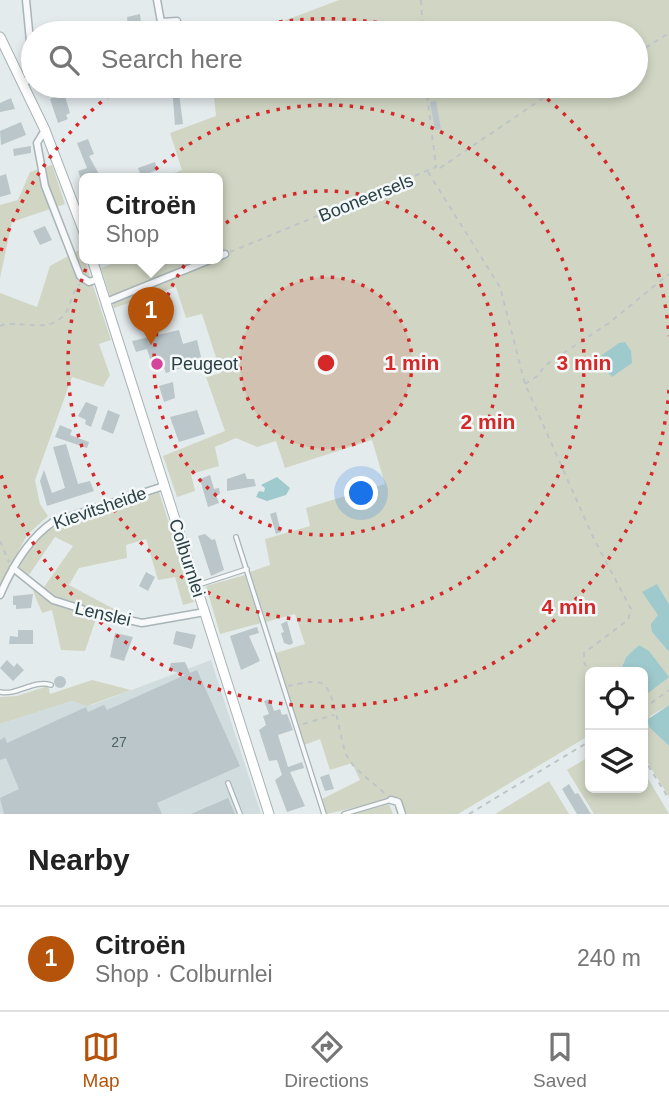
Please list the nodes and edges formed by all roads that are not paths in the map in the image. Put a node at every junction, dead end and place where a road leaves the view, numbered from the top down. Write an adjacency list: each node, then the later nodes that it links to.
1 (26, 0): 3 (street)
2 (157, 0): 4 (street)
3 (28, 21)
4 (160, 21)
5 (0, 37): 6 (street)
6 (21, 79)
7 (30, 98): 8 (street)
8 (45, 130): 9 (street); 12 (street)
9 (79, 219)
10 (94, 264): 12 (street, Colburnlei)
11 (200, 264): 13 (street)
12 (98, 279): 13 (street, Colburnlei)
13 (106, 302): 14 (street, Colburnlei)
14 (164, 485): 16 (street, Kievitsheide); 18 (street, Colburnlei)
15 (236, 537): 17 (lane)
16 (13, 568): 19 (street, Kievitsheide); 20 (street, Lenslei)
17 (247, 569): 18 (lane); 27 (lane)
18 (196, 585): 20 (street, Colburnlei)
19 (0, 595)
20 (205, 612): 26 (street, Colburnlei)
21 (51, 685): 22 (lane)
22 (0, 692)
23 (228, 783): 25 (lane)
24 (391, 800): 28 (lane); 29 (street)
25 (240, 814)
26 (269, 814)
27 (324, 814)
28 (344, 814)
29 (402, 814)

